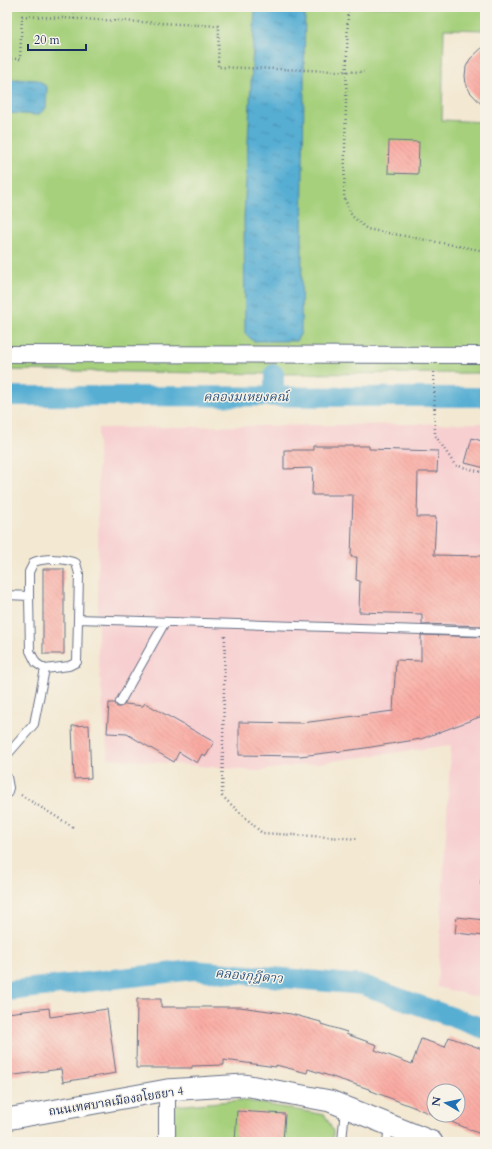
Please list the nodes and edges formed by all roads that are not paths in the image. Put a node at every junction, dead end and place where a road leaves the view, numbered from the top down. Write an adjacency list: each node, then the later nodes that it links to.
1 (7, 354): 2 (street)
2 (485, 355)
3 (7, 595): 4 (lane)
4 (30, 596): 5 (lane); 8 (lane)
5 (78, 619): 6 (lane); 8 (lane)
6 (165, 622): 7 (lane); 9 (lane)
7 (485, 632)
8 (45, 669): 10 (lane)
9 (120, 702)
10 (7, 755)
11 (7, 777): 12 (lane)
12 (8, 791)
13 (166, 1090): 14 (street, ถนนเทศบาลเมืองอโยธยา 4); 15 (street, ถนนเทศบาลเมืองอโยธยา 4); 17 (street)
14 (345, 1107): 16 (street, ถนนเทศบาลเมืองอโยธยา 4); 18 (lane)
15 (7, 1119)
16 (388, 1133): 19 (street, ถนนเทศบาลเมืองอโยธยา 4)
17 (167, 1142)
18 (342, 1142)
19 (432, 1142)

